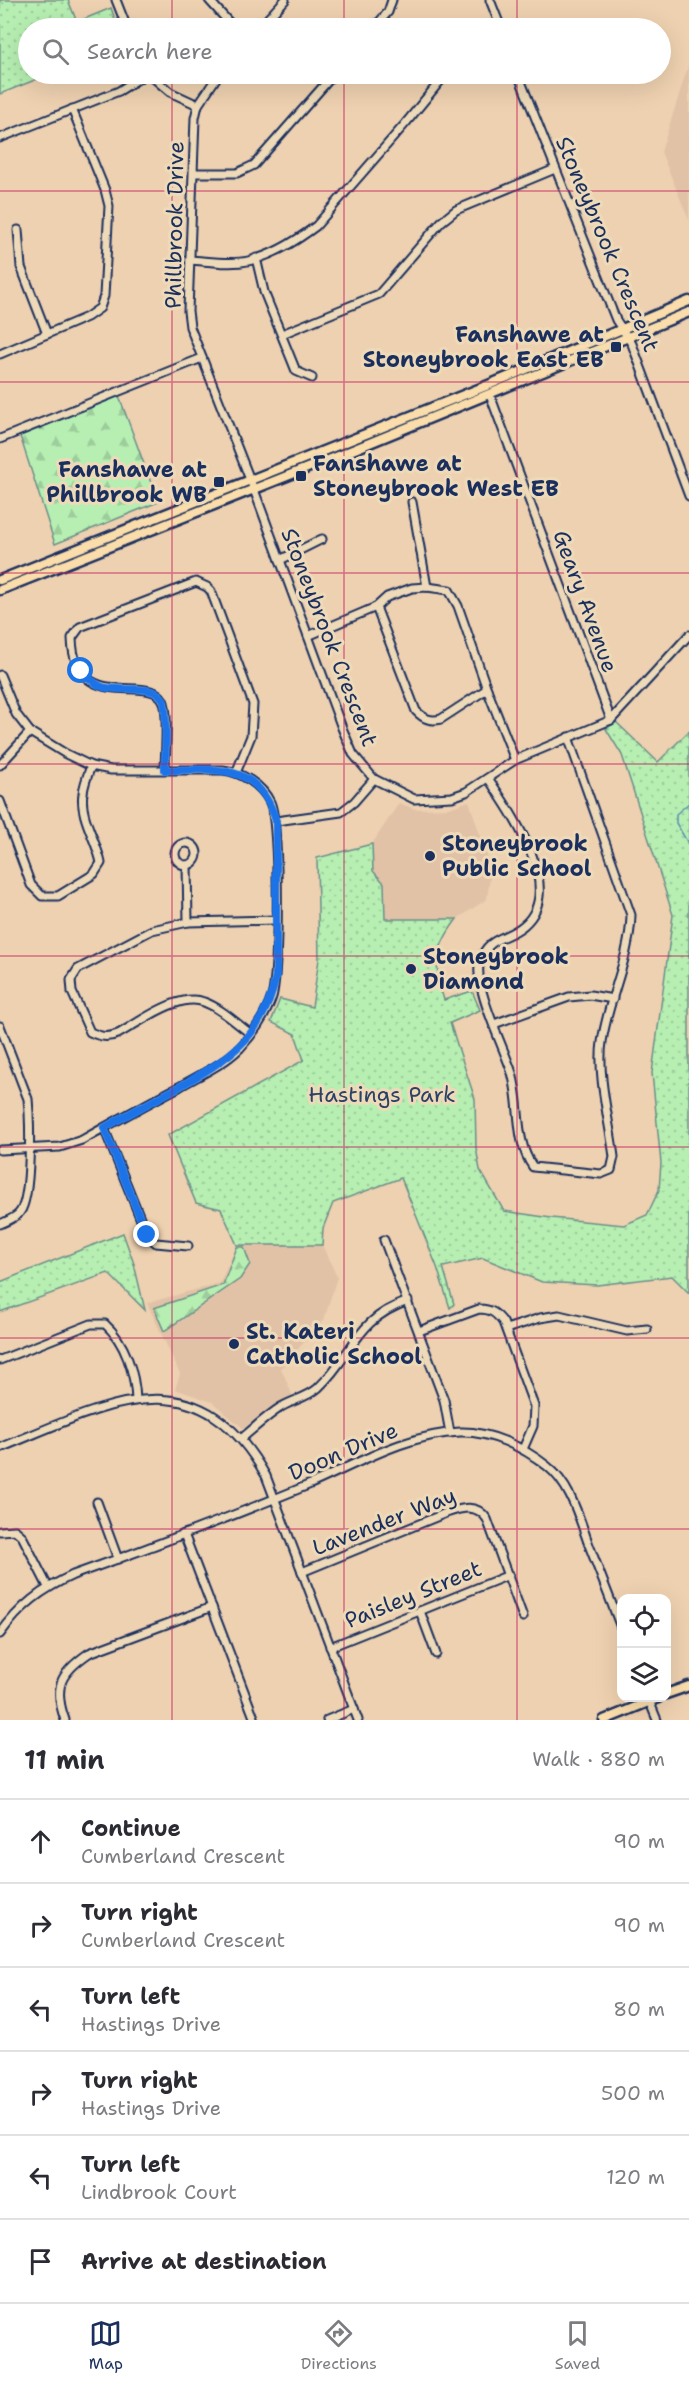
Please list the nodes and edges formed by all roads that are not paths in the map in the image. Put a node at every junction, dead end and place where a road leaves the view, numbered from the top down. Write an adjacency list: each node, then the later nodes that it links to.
1 (116, 0): 6 (street)
2 (210, 0): 7 (street)
3 (285, 0): 8 (street)
4 (392, 0): 9 (street)
5 (490, 0): 10 (street)
6 (123, 18)
7 (225, 18)
8 (268, 18)
9 (383, 18)
10 (497, 18)
11 (131, 84): 18 (street)
12 (160, 84): 17 (street)
13 (212, 84): 17 (street, Phillbrook Drive)
14 (325, 84): 21 (street)
15 (438, 84): 23 (street)
16 (522, 84): 20 (street, Stoneybrook Crescent)
17 (198, 105): 21 (street, Phillbrook Drive)
18 (72, 109): 19 (street); 28 (street)
19 (0, 138)
20 (555, 169): 27 (street, Stoneybrook Crescent); 29 (street)
21 (194, 173): 24 (street, Phillbrook Drive)
22 (18, 230): 28 (street)
23 (256, 258): 24 (street); 29 (street)
24 (190, 260): 32 (street, Phillbrook Drive)
25 (689, 301): 27 (main road)
26 (689, 312): 30 (main road)
27 (620, 328): 30 (street, Stoneybrook Crescent); 36 (main road)
28 (47, 334): 31 (street)
29 (282, 334): 33 (street)
30 (627, 337): 34 (main road); 38 (street, Stoneybrook Crescent)
31 (0, 354)
32 (202, 358): 35 (street); 36 (street, Phillbrook Drive)
33 (312, 378)
34 (489, 395): 37 (main road); 50 (street, Geary Avenue)
35 (0, 439)
36 (250, 480): 37 (street, Stoneybrook Crescent); 42 (main road)
37 (254, 490): 41 (street, Stoneybrook Crescent); 44 (main road)
38 (689, 496)
39 (412, 502): 43 (street)
40 (322, 539): 41 (street)
41 (280, 560): 47 (street, Stoneybrook Crescent)
42 (0, 580)
43 (427, 587): 45 (street); 49 (street)
44 (0, 590)
45 (376, 607): 47 (street); 49 (street)
46 (689, 635): 50 (street, Stoneybrook Crescent)
47 (308, 636): 59 (street, Stoneybrook Crescent)
48 (0, 675): 51 (street)
49 (487, 689): 53 (street)
50 (610, 720): 52 (street, Stoneybrook Crescent)
51 (30, 732): 54 (street); 55 (street)
52 (568, 737): 53 (street, Stoneybrook Crescent); 65 (street)
53 (515, 760): 58 (street, Stoneybrook Crescent)
54 (0, 765)
55 (91, 766): 56 (street); 60 (street)
56 (165, 770): 57 (street); 57 (street)
57 (236, 773): 61 (street)
58 (488, 778): 59 (street, Stoneybrook Crescent); 66 (street)
59 (374, 779): 61 (street)
60 (0, 801)
61 (276, 821): 63 (street)
62 (187, 865): 64 (street)
63 (276, 920): 64 (street); 68 (street)
64 (188, 922): 68 (street)
65 (613, 999): 66 (street); 66 (street)
66 (494, 1024)
67 (1, 1030): 70 (street)
68 (251, 1034): 69 (street)
69 (104, 1128): 70 (street); 74 (street)
70 (29, 1149): 71 (street); 72 (street)
71 (0, 1150)
72 (0, 1224)
73 (384, 1240): 75 (street)
74 (188, 1246)
75 (408, 1301): 78 (street); 82 (street)
76 (506, 1329): 77 (street); 78 (street); 84 (street)
77 (647, 1329)
78 (419, 1331): 81 (street)
79 (0, 1360): 80 (street)
80 (136, 1400): 82 (street); 83 (street)
81 (450, 1433): 84 (street, Doon Drive); 85 (street, Doon Drive)
82 (241, 1438): 85 (street)
83 (0, 1448)
84 (523, 1449): 96 (street, Doon Drive)
85 (274, 1498): 88 (street, Doon Drive); 90 (street)
86 (97, 1502): 89 (street)
87 (0, 1530): 92 (street)
88 (184, 1534): 89 (street, Doon Drive); 93 (street)
89 (118, 1559): 92 (street, Doon Drive)
90 (302, 1572): 91 (street, Lavender Way); 98 (street)
91 (509, 1575): 94 (street, Paisley Street); 95 (street, Lavender Way)
92 (48, 1587): 97 (street, Doon Drive)
93 (212, 1607): 105 (street); 106 (street)
94 (420, 1611): 98 (street, Paisley Street); 99 (street)
95 (523, 1617)
96 (617, 1619)
97 (0, 1634)
98 (330, 1647): 104 (street)
99 (436, 1654)
100 (689, 1686): 101 (main road)
101 (671, 1692)
102 (645, 1702): 109 (main road)
103 (653, 1702): 110 (street)
104 (354, 1709): 107 (street); 108 (street)
105 (65, 1720)
106 (255, 1720)
107 (327, 1720)
108 (358, 1720)
109 (604, 1720)
110 (657, 1720)

